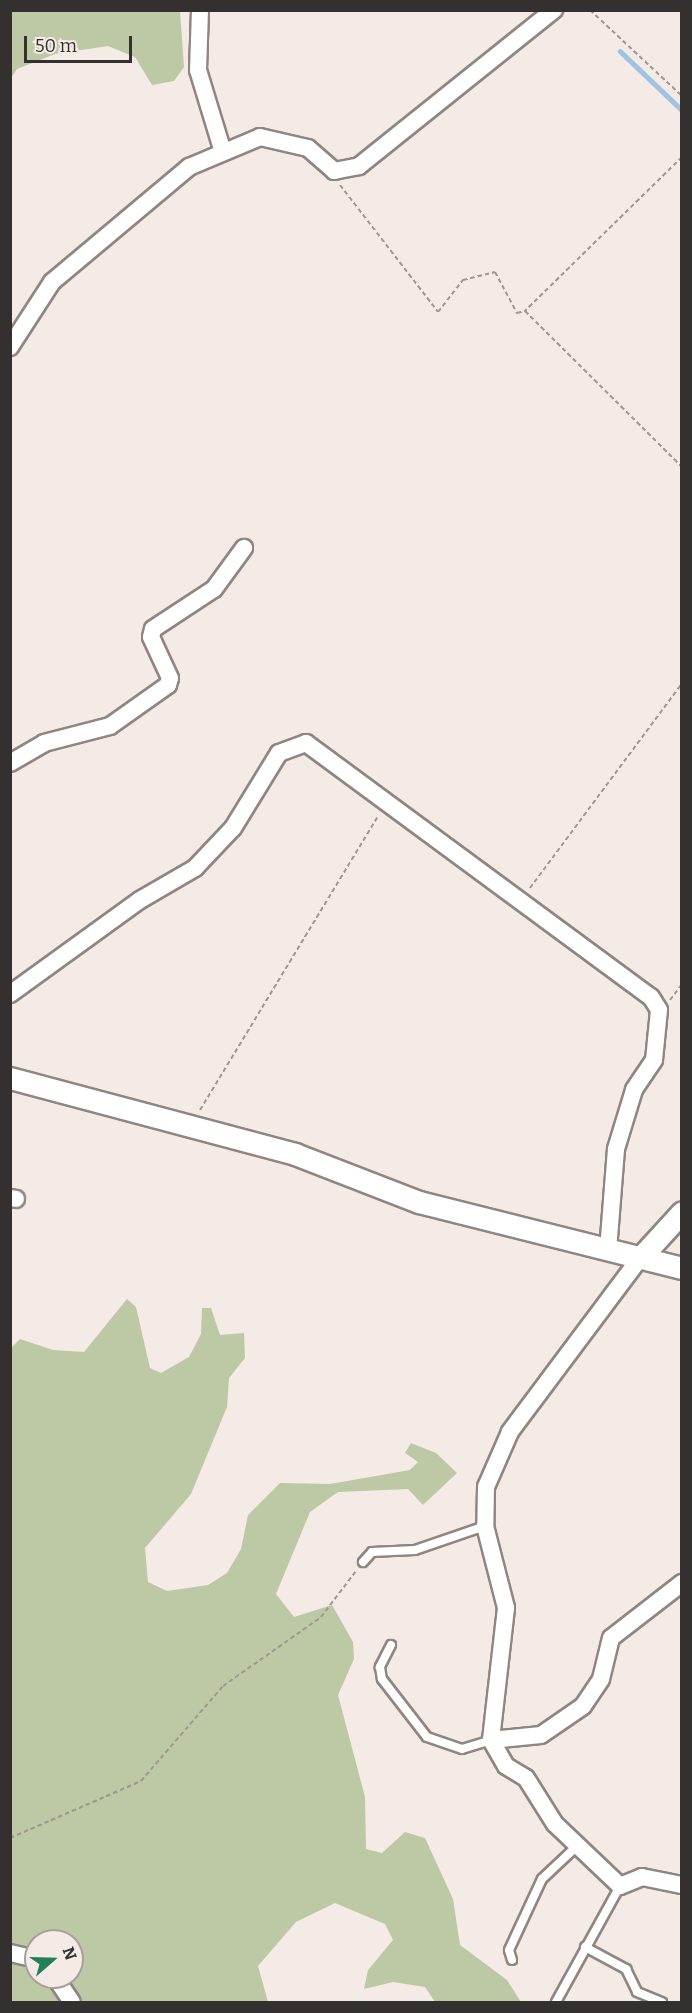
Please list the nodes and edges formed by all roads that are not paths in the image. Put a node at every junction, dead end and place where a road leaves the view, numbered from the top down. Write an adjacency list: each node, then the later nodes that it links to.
1 (200, 10): 3 (street)
2 (554, 10): 3 (street)
3 (222, 149): 4 (street)
4 (10, 347)
5 (244, 548): 6 (street)
6 (10, 763)
7 (10, 994): 10 (street)
8 (10, 1078): 10 (street)
9 (681, 1212): 11 (street)
10 (608, 1251): 11 (street)
11 (640, 1258): 12 (street); 13 (street)
12 (681, 1268)
13 (485, 1526): 14 (lane); 17 (street)
14 (363, 1562)
15 (681, 1583): 17 (street)
16 (391, 1645): 17 (lane)
17 (491, 1740): 18 (street)
18 (576, 1847): 20 (street); 22 (lane)
19 (681, 1885): 20 (street)
20 (620, 1886): 21 (lane)
21 (585, 1947): 25 (lane); 26 (lane)
22 (512, 1960)
23 (63, 1989): 24 (street)
24 (72, 2002)
25 (556, 2002)
26 (662, 2002)

